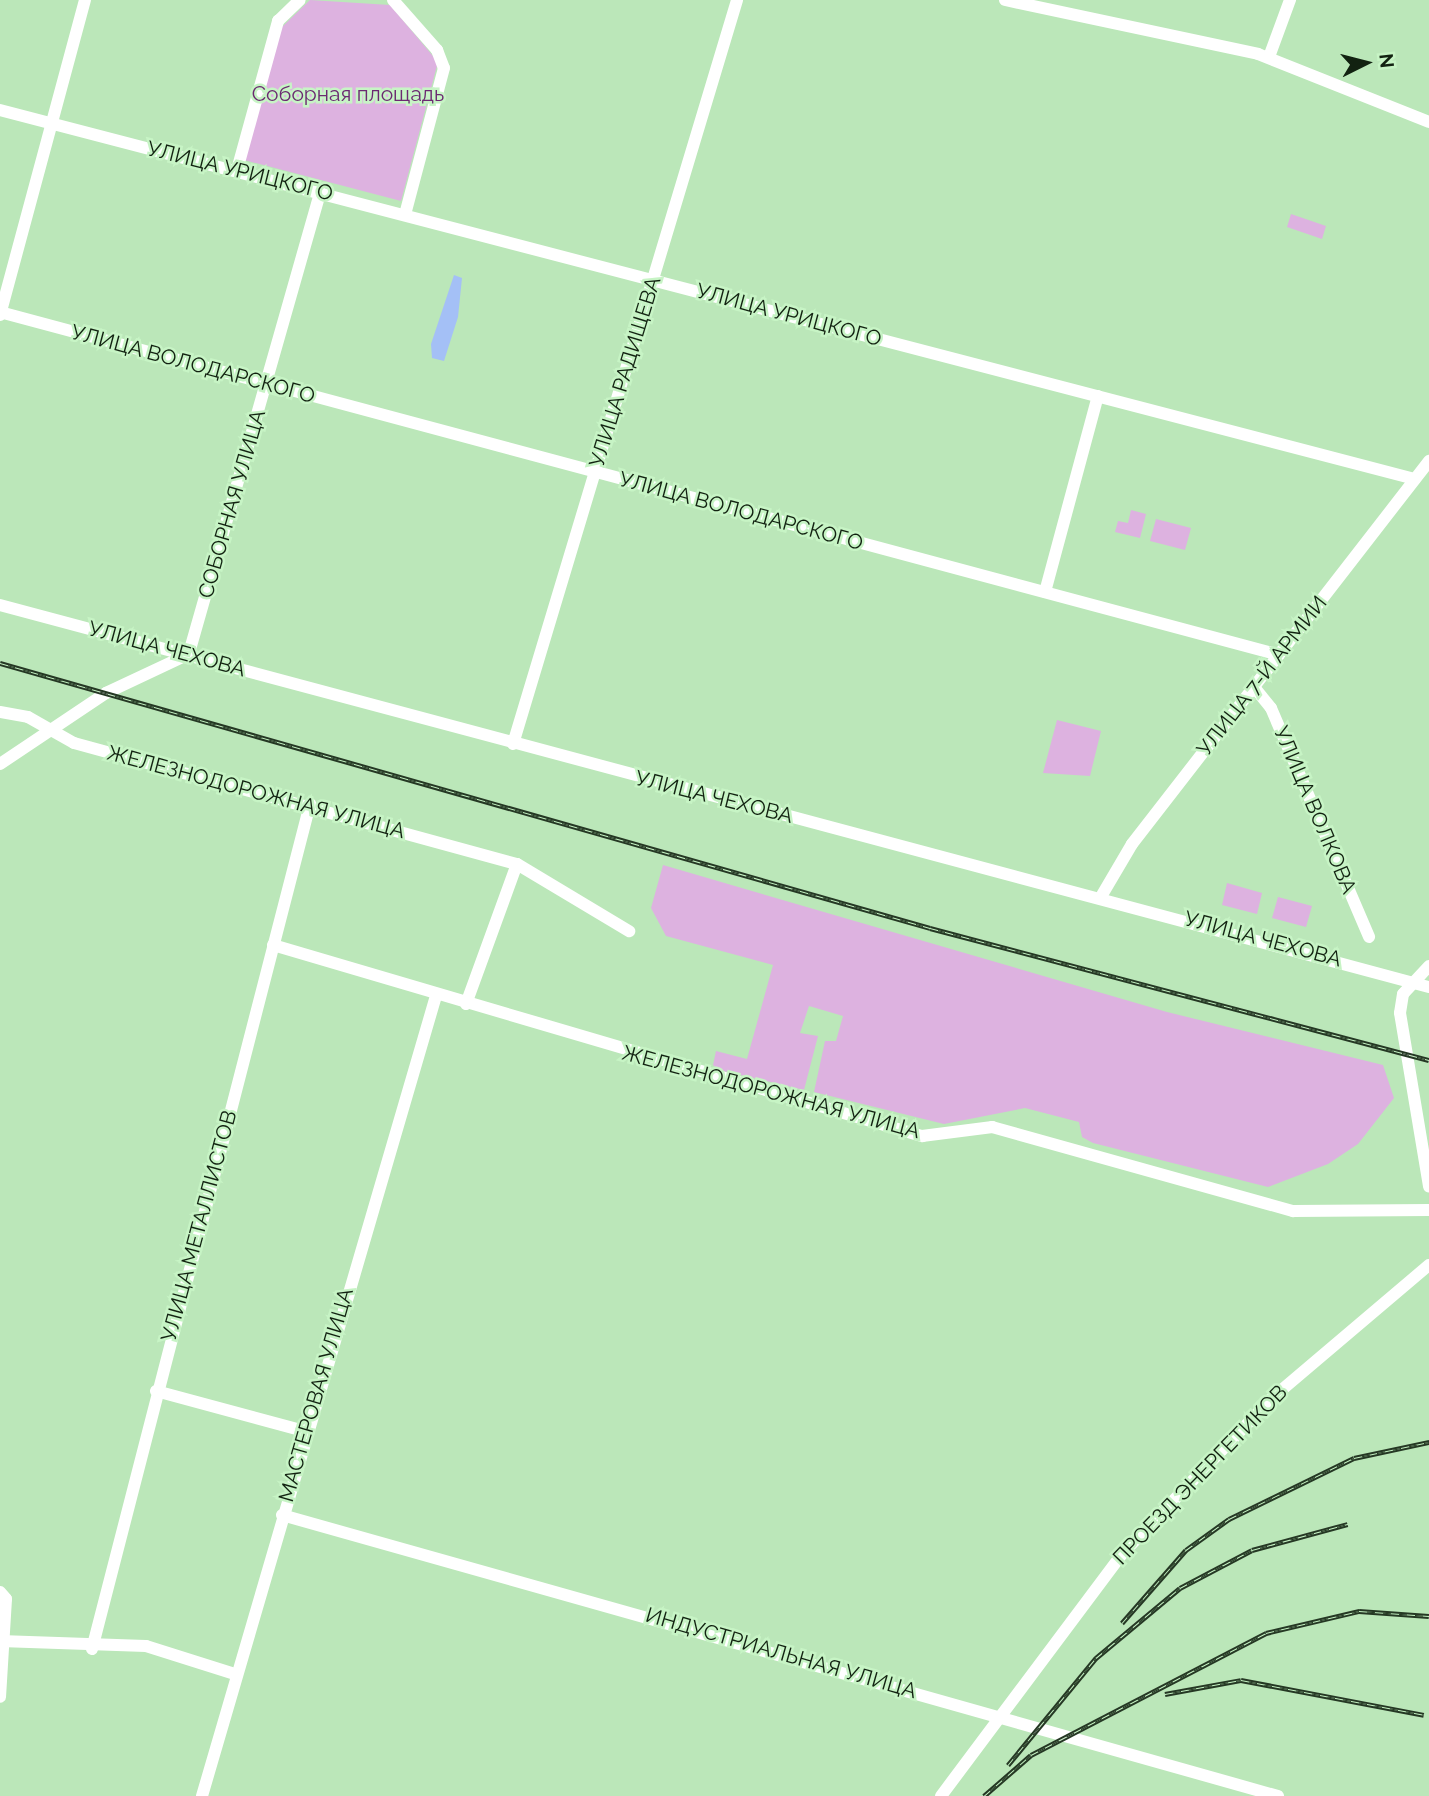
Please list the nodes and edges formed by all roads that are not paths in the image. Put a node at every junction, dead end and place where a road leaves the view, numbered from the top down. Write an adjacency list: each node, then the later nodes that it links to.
1 (85, 0): 10 (street)
2 (300, 0): 11 (street)
3 (393, 0): 13 (street)
4 (737, 0): 14 (street, УЛИЦА РАДИЩЕВА)
5 (1005, 0): 7 (street)
6 (1290, 0): 7 (street)
7 (1269, 57): 9 (street)
8 (0, 110): 10 (street, УЛИЦА УРИЦКОГО)
9 (1429, 122)
10 (53, 124): 11 (street, УЛИЦА УРИЦКОГО); 15 (street)
11 (237, 170): 12 (street, УЛИЦА УРИЦКОГО)
12 (320, 192): 13 (street, УЛИЦА УРИЦКОГО); 16 (street, СОБОРНАЯ УЛИЦА)
13 (405, 215): 14 (street, УЛИЦА УРИЦКОГО)
14 (653, 279): 17 (street, УЛИЦА УРИЦКОГО); 19 (street, УЛИЦА РАДИЩЕВА)
15 (0, 313): 16 (street, УЛИЦА ВОЛОДАРСКОГО)
16 (266, 383): 19 (street, УЛИЦА ВОЛОДАРСКОГО); 24 (street, СОБОРНАЯ УЛИЦА)
17 (1098, 396): 20 (street, УЛИЦА УРИЦКОГО); 21 (street)
18 (1429, 461): 20 (street, УЛИЦА 7-Й АРМИИ)
19 (595, 473): 21 (street, УЛИЦА ВОЛОДАРСКОГО); 30 (street, УЛИЦА РАДИЩЕВА)
20 (1415, 479): 25 (street, УЛИЦА 7-Й АРМИИ)
21 (1045, 592): 25 (street, УЛИЦА ВОЛОДАРСКОГО)
22 (0, 605): 23 (street, УЛИЦА ЧЕХОВА)
23 (157, 645): 24 (street, УЛИЦА ЧЕХОВА); 26 (street)
24 (189, 653): 26 (street); 30 (street, УЛИЦА ЧЕХОВА)
25 (1279, 655): 27 (street, УЛИЦА 7-Й АРМИИ)
26 (153, 666): 29 (street)
27 (1254, 687): 34 (street, УЛИЦА 7-Й АРМИИ); 36 (street, УЛИЦА ВОЛКОВА)
28 (0, 712): 29 (street, ЖЕЛЕЗНОДОРОЖНАЯ УЛИЦА)
29 (51, 731): 31 (street); 32 (street, ЖЕЛЕЗНОДОРОЖНАЯ УЛИЦА)
30 (513, 744): 34 (street, УЛИЦА ЧЕХОВА)
31 (0, 764)
32 (310, 804): 33 (street, ЖЕЛЕЗНОДОРОЖНАЯ УЛИЦА); 37 (street, УЛИЦА МЕТАЛЛИСТОВ)
33 (517, 864): 35 (street, ЖЕЛЕЗНОДОРОЖНАЯ УЛИЦА); 42 (street)
34 (1102, 895): 39 (street, УЛИЦА ЧЕХОВА)
35 (629, 931)
36 (1369, 937)
37 (272, 945): 41 (street, ЖЕЛЕЗНОДОРОЖНАЯ УЛИЦА); 46 (street, УЛИЦА МЕТАЛЛИСТОВ)
38 (1429, 966): 39 (street)
39 (1414, 983): 40 (street, УЛИЦА ЧЕХОВА); 43 (street)
40 (1429, 987)
41 (436, 996): 42 (street, ЖЕЛЕЗНОДОРОЖНАЯ УЛИЦА); 47 (street, МАСТЕРОВАЯ УЛИЦА)
42 (466, 1004): 44 (street, ЖЕЛЕЗНОДОРОЖНАЯ УЛИЦА)
43 (1429, 1187)
44 (1429, 1210)
45 (1429, 1265): 54 (street, ПРОЕЗД ЭНЕРГЕТИКОВ)
46 (156, 1391): 47 (street); 51 (street, УЛИЦА МЕТАЛЛИСТОВ)
47 (304, 1431): 48 (street, МАСТЕРОВАЯ УЛИЦА)
48 (282, 1515): 52 (street, МАСТЕРОВАЯ УЛИЦА); 54 (street, ИНДУСТРИАЛЬНАЯ УЛИЦА)
49 (0, 1592): 50 (street)
50 (2, 1641): 51 (street); 53 (street)
51 (92, 1648): 52 (street)
52 (235, 1674): 55 (street, МАСТЕРОВАЯ УЛИЦА)
53 (0, 1697)
54 (1004, 1716): 56 (street, ПРОЕЗД ЭНЕРГЕТИКОВ); 57 (street, ИНДУСТРИАЛЬНАЯ УЛИЦА)
55 (202, 1796)
56 (941, 1796)
57 (1278, 1796)

